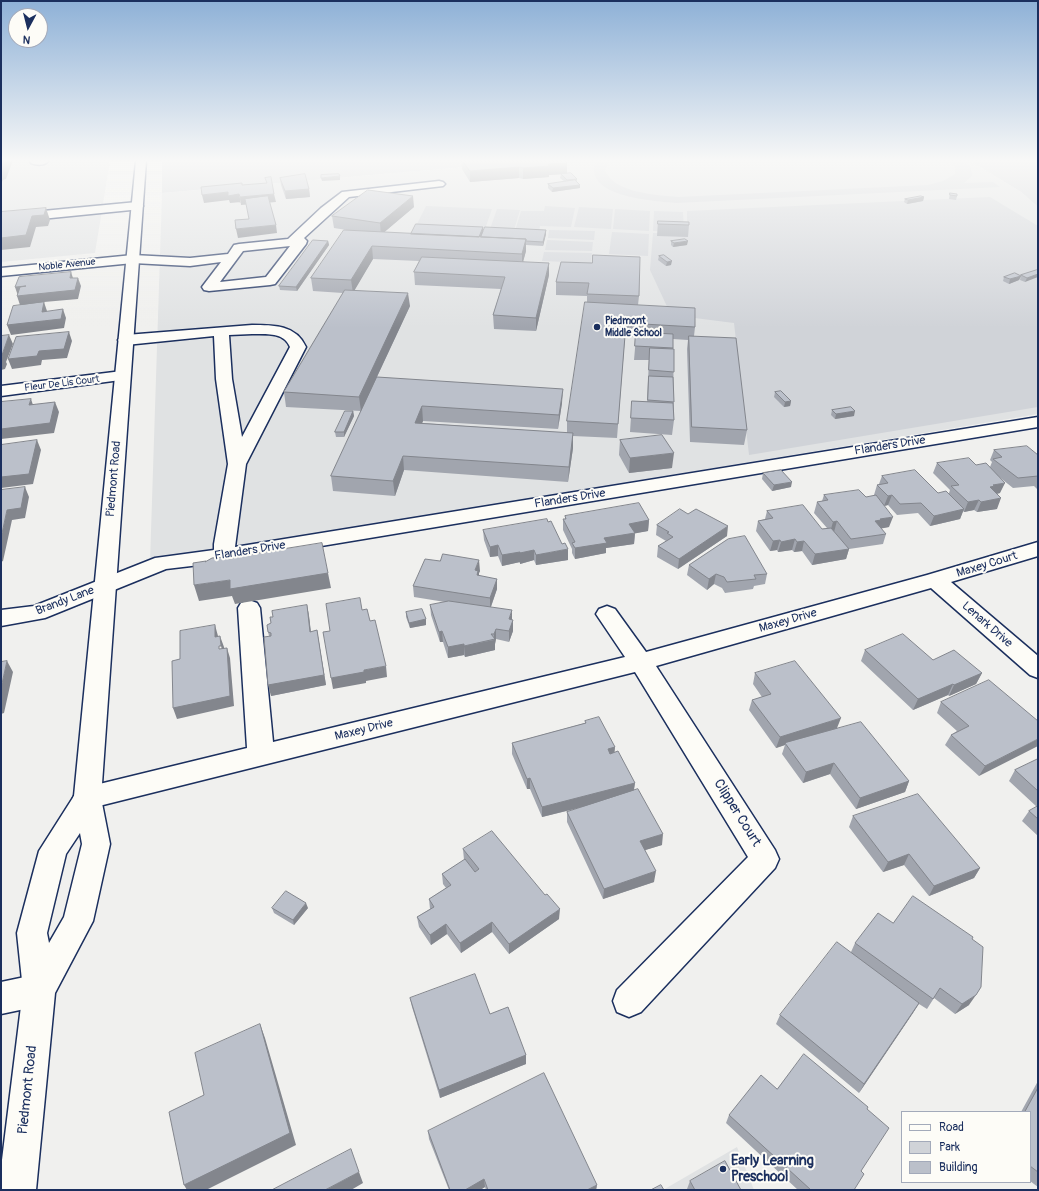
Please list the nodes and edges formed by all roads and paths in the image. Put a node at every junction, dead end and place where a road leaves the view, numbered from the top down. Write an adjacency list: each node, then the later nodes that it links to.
1 (26, 217): 4 (street)
2 (136, 217): 7 (street, Piedmont Road)
3 (319, 217): 5 (street)
4 (1, 219)
5 (292, 242): 6 (street); 6 (street)
6 (232, 257): 7 (street, Noble Avenue)
7 (133, 259): 8 (street, Noble Avenue); 10 (street, Piedmont Road)
8 (1, 272)
9 (220, 331): 10 (street); 14 (street); 14 (street)
10 (126, 340): 11 (street, Piedmont Road)
11 (122, 376): 12 (street, Fleur De Lis Court); 18 (street, Piedmont Road)
12 (1, 391)
13 (1038, 422): 16 (street, Flanders Drive)
14 (237, 464): 16 (street)
15 (1038, 549): 17 (street, Maxey Court)
16 (225, 555): 18 (street, Flanders Drive)
17 (935, 580): 22 (street, Maxey Drive); 23 (street, Lenark Drive)
18 (105, 585): 21 (street, Brandy Lane); 25 (street, Piedmont Road)
19 (249, 608): 24 (street)
20 (607, 614): 22 (street)
21 (1, 618)
22 (641, 662): 24 (street, Maxey Drive); 28 (street, Clipper Court)
23 (1038, 669)
24 (261, 756): 25 (street, Maxey Drive)
25 (87, 798): 26 (street, Piedmont Road); 26 (street, Piedmont Road)
26 (39, 990): 27 (street); 29 (street, Piedmont Road)
27 (1, 998)
28 (629, 1001)
29 (17, 1190)

